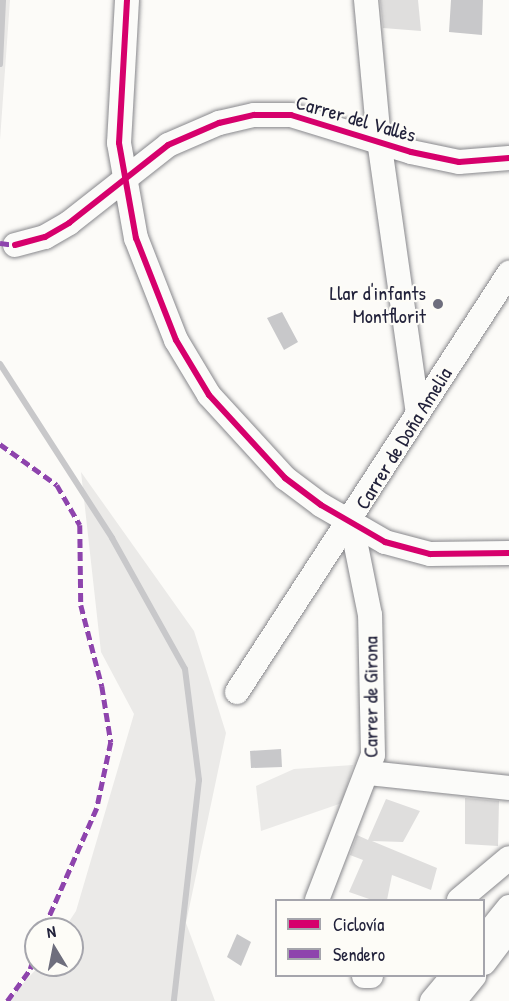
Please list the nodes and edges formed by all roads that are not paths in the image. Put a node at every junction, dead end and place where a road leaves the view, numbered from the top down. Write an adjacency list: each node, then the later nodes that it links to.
1 (127, 0): 5 (street)
2 (366, 0): 3 (street)
3 (380, 140): 4 (street, Carrer del Vallès); 5 (street, Carrer del Vallès); 8 (street)
4 (509, 158)
5 (124, 178): 6 (street, Carrer del Vallès); 9 (street)
6 (15, 245)
7 (509, 273): 8 (street, Carrer de Doña Amelia)
8 (418, 413): 9 (street, Carrer de Doña Amelia)
9 (351, 521): 10 (street); 11 (street, Carrer de Doña Amelia); 12 (street, Carrer de Girona)
10 (509, 553)
11 (237, 692)
12 (369, 773): 13 (street); 15 (street, Carrer de Girona)
13 (509, 788)
14 (509, 858): 16 (street)
15 (317, 899)
16 (460, 899)
17 (509, 907): 19 (street)
18 (509, 930): 20 (street)
19 (485, 936)
20 (485, 960)
21 (451, 977): 23 (street)
22 (472, 977): 24 (street)
23 (432, 1001)
24 (454, 1001)

